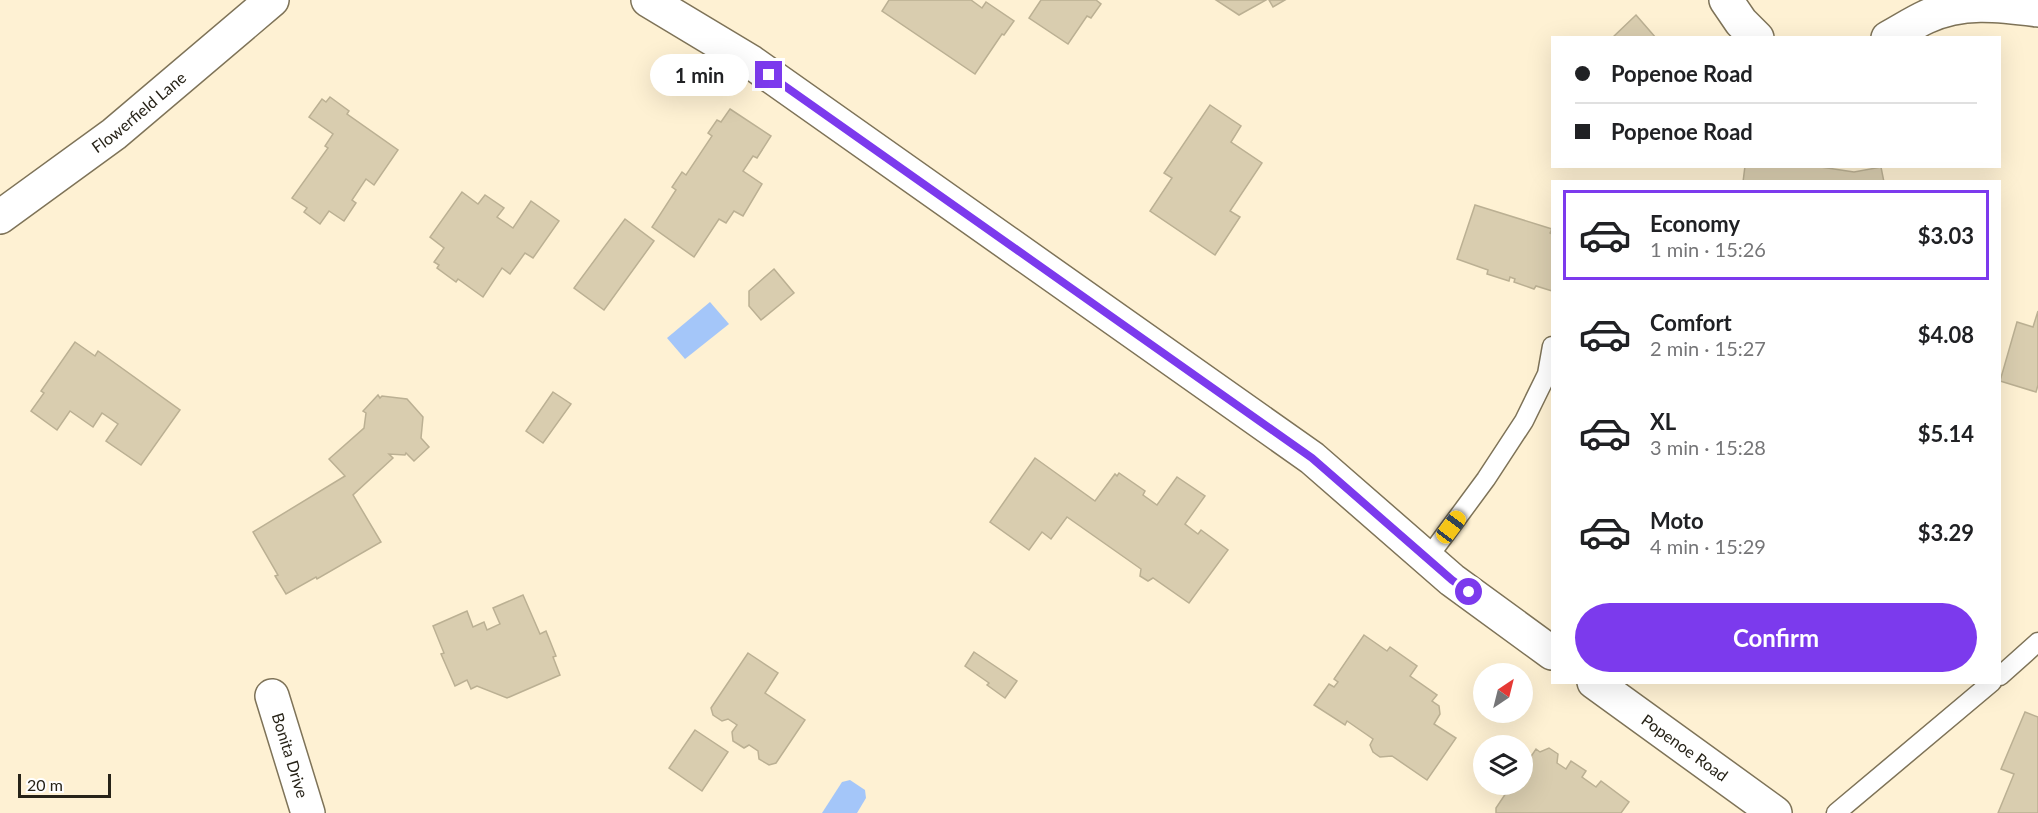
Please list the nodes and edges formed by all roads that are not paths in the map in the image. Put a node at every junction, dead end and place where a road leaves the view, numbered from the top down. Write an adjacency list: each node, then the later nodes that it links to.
1 (272, 0): 7 (street, Flowerfield Lane)
2 (648, 0): 9 (street)
3 (1726, 0): 5 (street)
4 (2038, 10): 6 (street)
5 (1754, 36)
6 (1891, 36)
7 (0, 217)
8 (1551, 352): 9 (lane)
9 (1427, 559): 11 (street)
10 (2038, 642): 12 (lane)
11 (1551, 652)
12 (2001, 675)
13 (1597, 684): 17 (street, Popenoe Road)
14 (1990, 684): 18 (lane)
15 (272, 696): 16 (street, Bonita Drive)
16 (308, 813)
17 (1775, 813)
18 (1836, 813)

